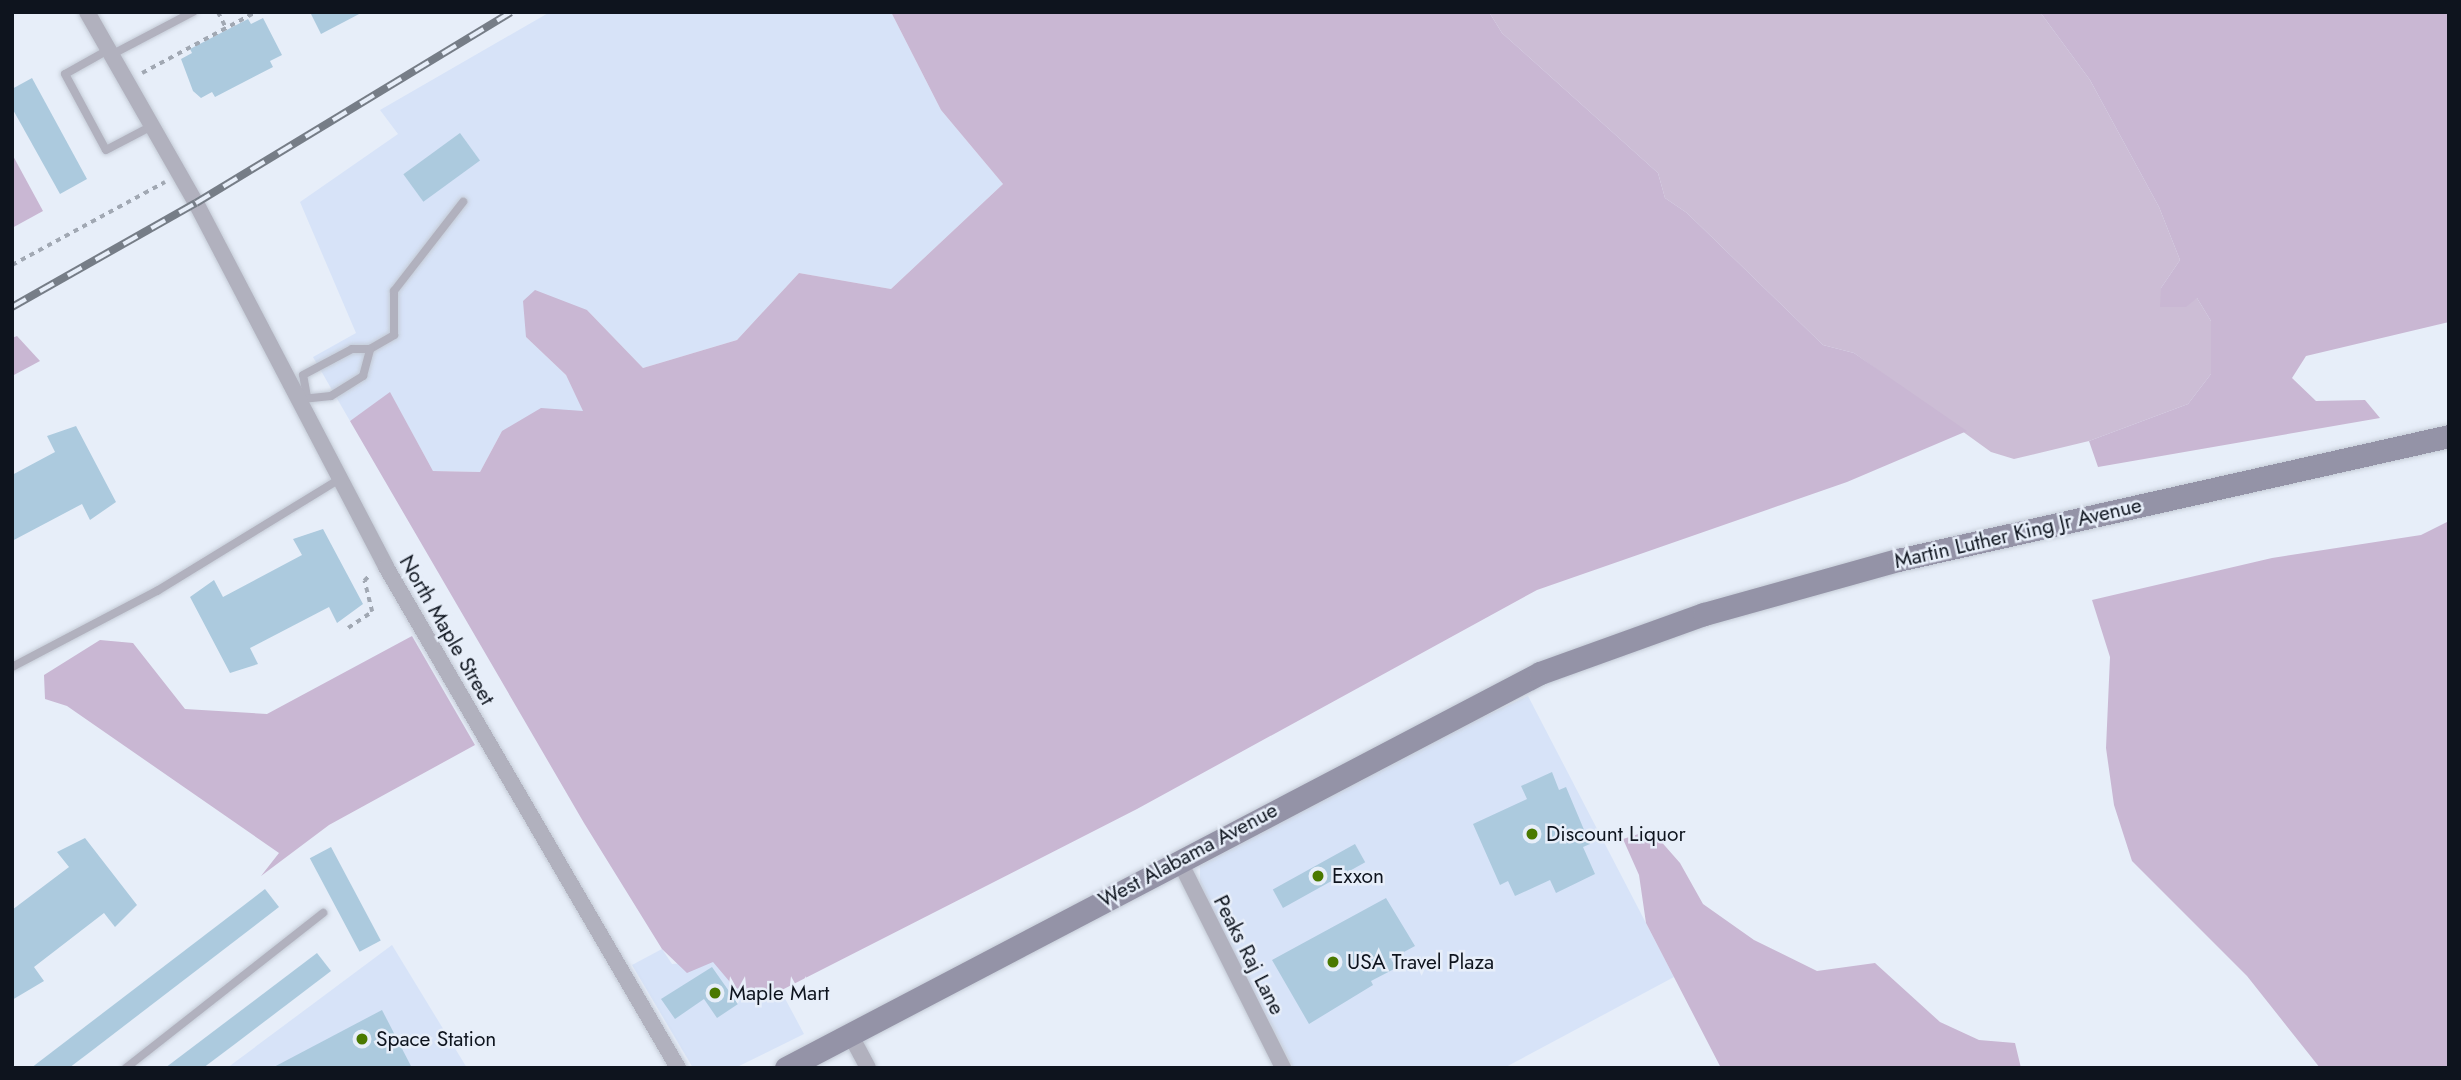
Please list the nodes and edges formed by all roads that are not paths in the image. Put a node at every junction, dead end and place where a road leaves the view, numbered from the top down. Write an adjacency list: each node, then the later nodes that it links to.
1 (87, 12): 3 (street, North Maple Street)
2 (193, 12): 3 (lane)
3 (110, 53): 4 (street, North Maple Street); 4 (lane)
4 (152, 126): 7 (street, North Maple Street)
5 (463, 202): 6 (lane)
6 (370, 349): 7 (lane); 7 (lane)
7 (302, 399): 9 (street, North Maple Street)
8 (2449, 436): 10 (main road, Martin Luther King Jr Avenue)
9 (340, 479): 11 (lane); 16 (street, North Maple Street)
10 (1594, 654): 12 (main road, West Alabama Avenue)
11 (12, 667)
12 (1179, 860): 14 (main road, West Alabama Avenue); 19 (street, Peaks Raj Lane)
13 (323, 913): 15 (lane)
14 (850, 1034): 17 (main road, West Alabama Avenue); 18 (street)
15 (126, 1068)
16 (678, 1068)
17 (786, 1068)
18 (868, 1068)
19 (1283, 1068)

